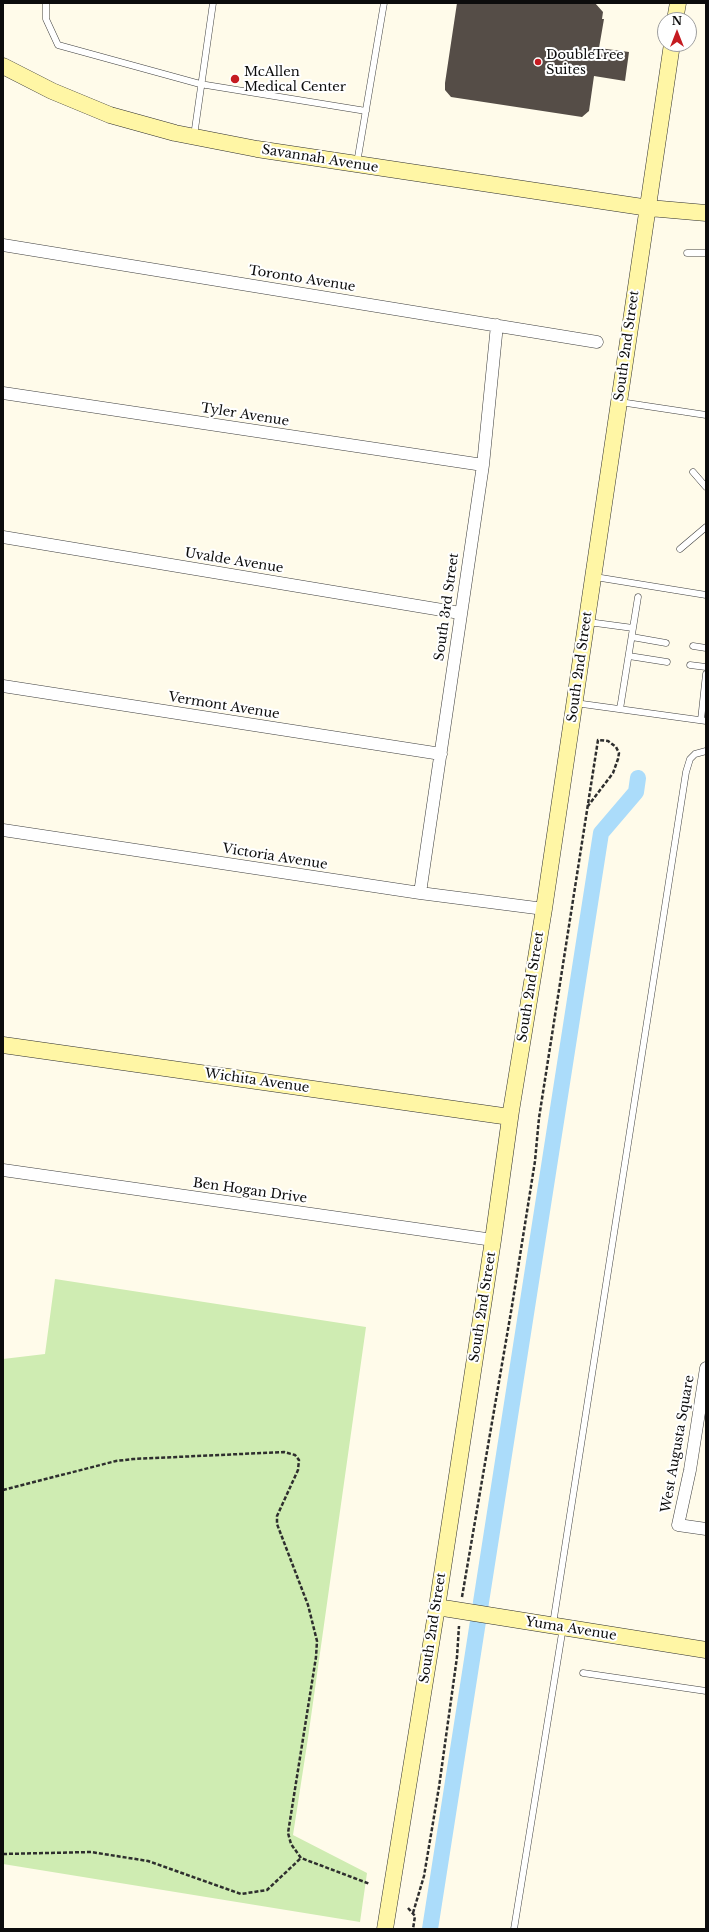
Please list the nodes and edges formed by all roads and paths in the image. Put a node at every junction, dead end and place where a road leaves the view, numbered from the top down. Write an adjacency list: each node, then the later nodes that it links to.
1 (46, 3): 6 (lane)
2 (213, 3): 6 (lane)
3 (384, 3): 7 (lane)
4 (671, 52): 10 (main road, South 2nd Street)
5 (3, 66): 8 (main road, Savannah Avenue)
6 (200, 84): 7 (lane); 8 (lane)
7 (366, 111): 9 (lane)
8 (194, 137): 9 (main road, Savannah Avenue)
9 (357, 164): 10 (main road, Savannah Avenue)
10 (649, 208): 11 (main road, Savannah Avenue); 18 (main road, South 2nd Street)
11 (706, 213)
12 (3, 245): 15 (street, Toronto Avenue)
13 (687, 252): 14 (lane)
14 (706, 253)
15 (497, 325): 16 (street, Toronto Avenue); 20 (street, South 3rd Street)
16 (597, 342)
17 (3, 393): 20 (street, Tyler Avenue)
18 (619, 402): 19 (lane); 26 (main road, South 2nd Street)
19 (706, 415)
20 (483, 465): 29 (street, South 3rd Street)
21 (693, 472): 22 (lane)
22 (706, 487)
23 (706, 527): 25 (lane)
24 (3, 537): 29 (street, Uvalde Avenue)
25 (680, 549)
26 (593, 577): 27 (lane); 30 (main road, South 2nd Street)
27 (706, 595)
28 (638, 597): 31 (lane)
29 (460, 613): 46 (street, South 3rd Street)
30 (586, 622): 31 (lane); 42 (main road, South 2nd Street)
31 (633, 628): 32 (lane)
32 (632, 637): 33 (lane); 36 (lane)
33 (666, 643)
34 (693, 646): 35 (lane)
35 (706, 648)
36 (629, 656): 37 (lane); 43 (lane)
37 (667, 662)
38 (690, 665): 39 (lane)
39 (706, 667)
40 (706, 674): 44 (lane)
41 (3, 686): 46 (street, Vermont Avenue)
42 (574, 703): 43 (lane); 50 (main road, South 2nd Street)
43 (620, 709): 44 (lane)
44 (704, 720)
45 (706, 751): 60 (lane)
46 (441, 754): 49 (street, South 3rd Street)
47 (588, 806): 47 (path); 59 (path)
48 (3, 830): 49 (street, Victoria Avenue)
49 (420, 893): 50 (street, Victoria Avenue)
50 (544, 909): 52 (main road, South 2nd Street)
51 (3, 1045): 52 (main road, Wichita Avenue)
52 (510, 1117): 54 (main road, South 2nd Street)
53 (3, 1170): 54 (street, Ben Hogan Drive)
54 (493, 1240): 58 (main road, South 2nd Street)
55 (706, 1368): 57 (street, West Augusta Square)
56 (3, 1490): 65 (path)
57 (706, 1529)
58 (437, 1607): 59 (main road, Yuma Avenue); 69 (main road, South 2nd Street)
59 (461, 1613): 60 (main road, Yuma Avenue); 68 (path)
60 (558, 1626): 61 (main road, Yuma Avenue); 71 (lane)
61 (706, 1650)
62 (583, 1673): 63 (lane)
63 (706, 1691)
64 (3, 1854): 65 (path)
65 (301, 1858): 66 (path)
66 (370, 1884)
67 (408, 1908): 68 (path)
68 (413, 1913): 70 (path)
69 (385, 1929)
70 (413, 1929)
71 (514, 1929)

